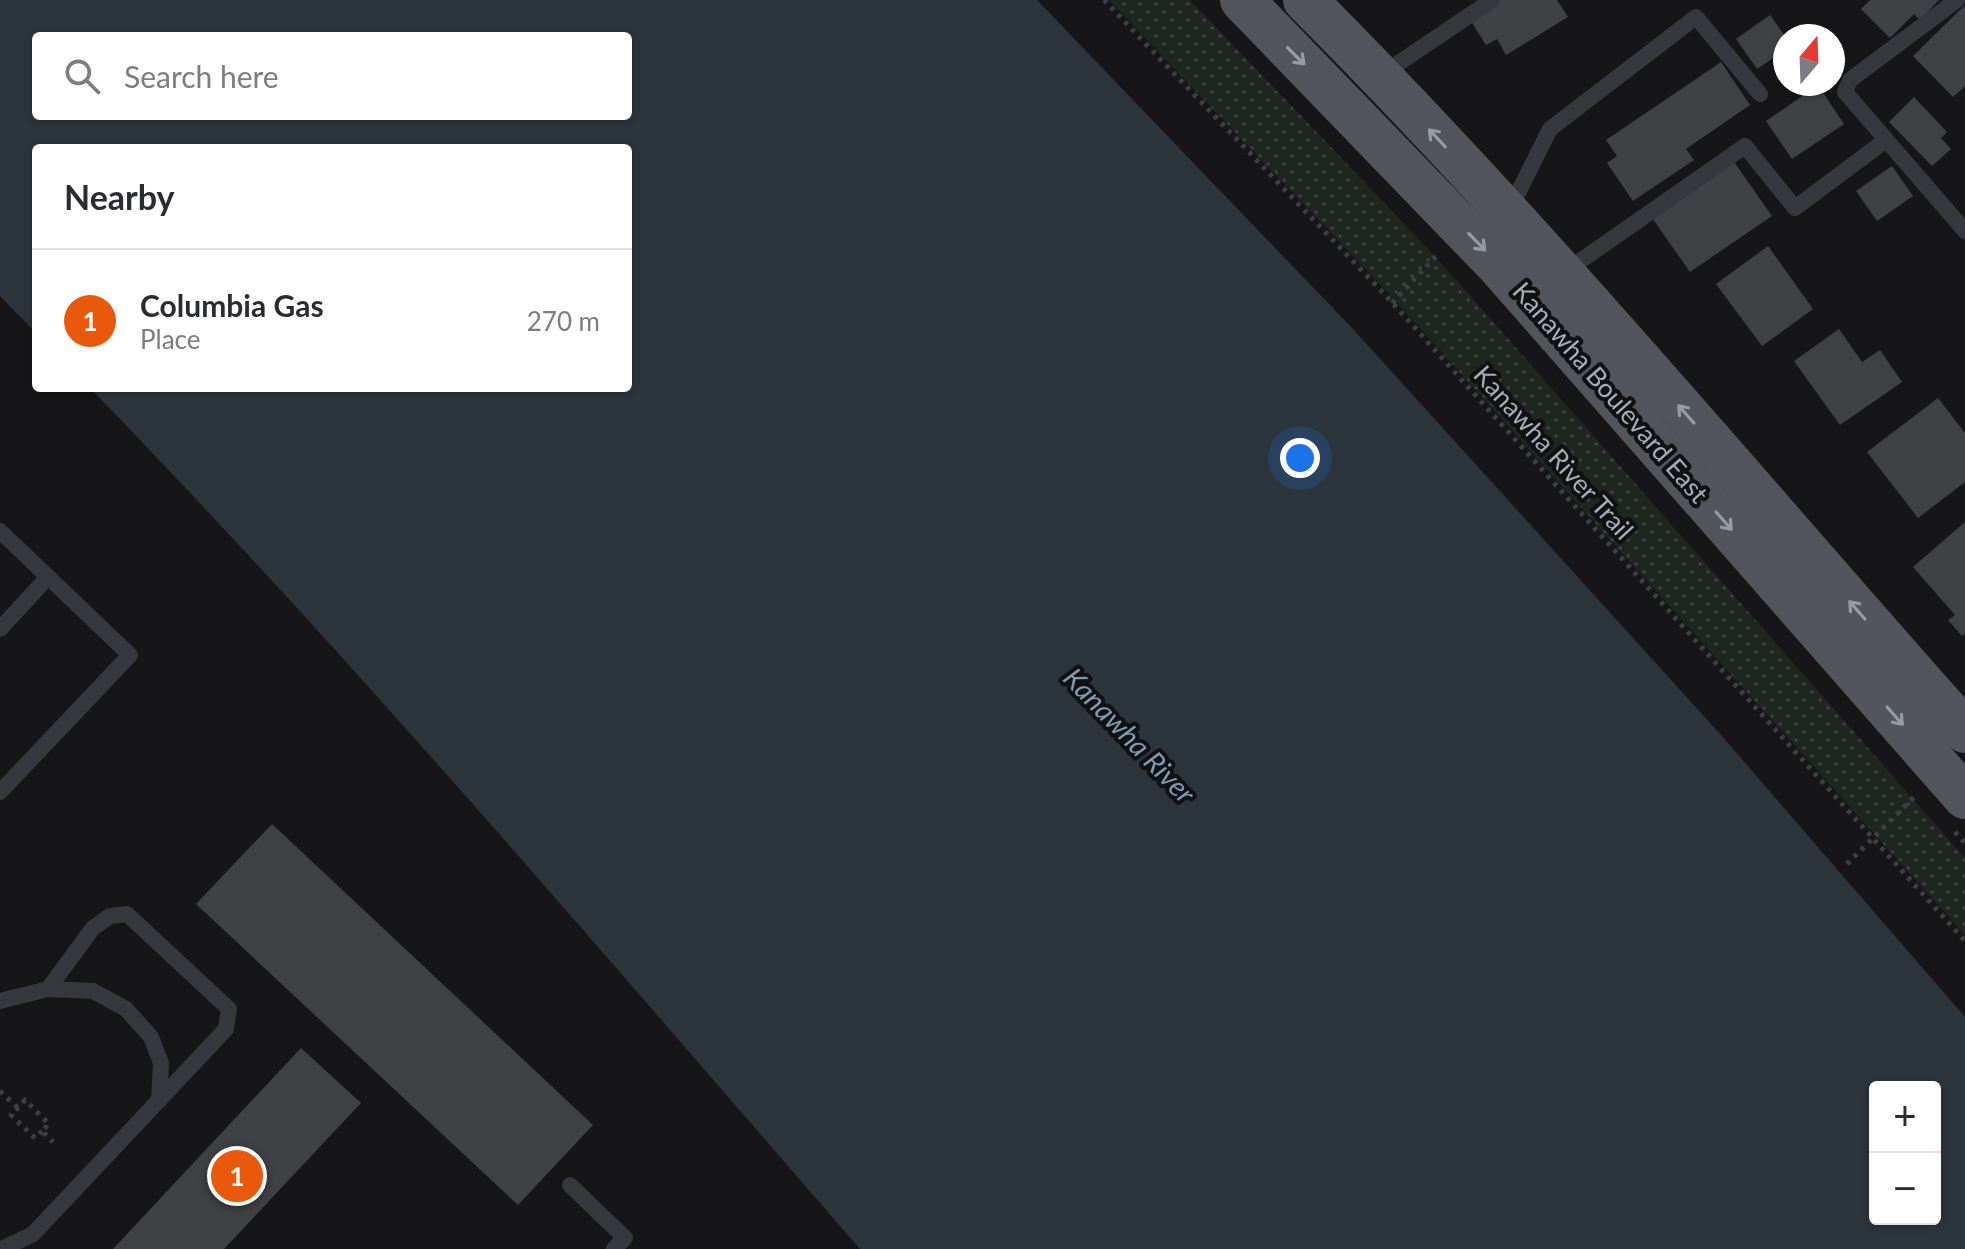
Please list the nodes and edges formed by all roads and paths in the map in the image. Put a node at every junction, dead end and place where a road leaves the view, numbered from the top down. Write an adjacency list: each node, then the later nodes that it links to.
1 (1104, 0): 14 (path, Kanawha River Trail)
2 (1242, 0): 15 (main road, Kanawha Boulevard East, one-way to 15)
3 (1473, 0): 7 (lane)
4 (1492, 0): 7 (lane)
5 (1957, 0): 9 (lane)
6 (1308, 1): 7 (main road, Kanawha Boulevard East)
7 (1377, 73): 10 (main road, Kanawha Boulevard East, one-way to 7)
8 (1760, 94): 10 (lane)
9 (1886, 140): 11 (lane); 13 (lane)
10 (1507, 214): 13 (main road, Kanawha Boulevard East)
11 (1965, 231)
12 (1442, 250): 14 (path)
13 (1562, 273): 15 (main road, Kanawha Boulevard East)
14 (1392, 303): 23 (path, Kanawha River Trail)
15 (1579, 324): 19 (main road, Kanawha Boulevard East, one-way to 15); 22 (main road, Kanawha Boulevard East, one-way to 22)
16 (0, 531): 17 (lane)
17 (48, 577): 18 (lane); 21 (lane)
18 (0, 629)
19 (1965, 731)
20 (1919, 791): 23 (path)
21 (0, 792)
22 (1965, 797)
23 (1874, 839): 24 (path); 25 (path, Kanawha River Trail)
24 (1847, 864)
25 (1965, 941)
26 (48, 989): 27 (lane); 29 (lane); 29 (lane)
27 (0, 1001)
28 (0, 1091): 30 (path)
29 (159, 1101): 34 (lane)
30 (18, 1108): 31 (path); 31 (path)
31 (42, 1131): 32 (path)
32 (53, 1142)
33 (570, 1185): 35 (lane)
34 (2, 1249)
35 (614, 1249)

